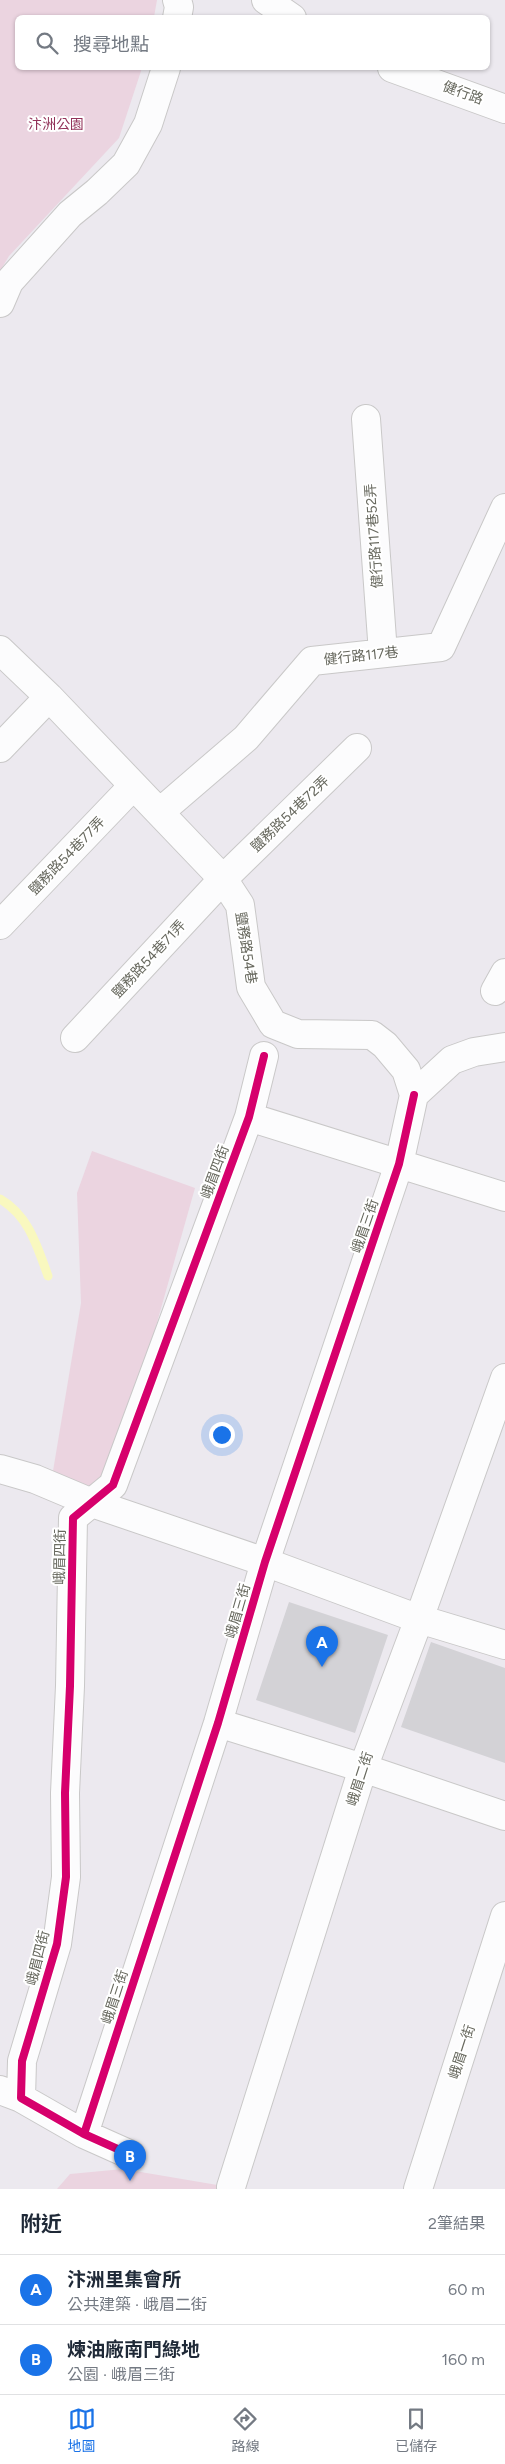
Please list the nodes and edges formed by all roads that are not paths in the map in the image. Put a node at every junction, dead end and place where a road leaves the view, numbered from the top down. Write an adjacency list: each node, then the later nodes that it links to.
1 (177, 0): 3 (street)
2 (267, 0): 4 (street)
3 (178, 15)
4 (288, 15)
5 (165, 70): 8 (street)
6 (398, 70): 7 (street, 健行路)
7 (505, 109)
8 (0, 303)
9 (366, 419): 12 (street, 健行路117巷52弄)
10 (505, 508): 12 (street, 健行路117巷)
11 (0, 650): 13 (street, 鹽務路54巷)
12 (383, 653): 17 (street, 健行路117巷)
13 (49, 697): 14 (street); 16 (street, 鹽務路54巷)
14 (0, 748)
15 (356, 748): 18 (street, 鹽務路54巷72弄)
16 (133, 786): 17 (street, 鹽務路54巷); 19 (street, 鹽務路54巷77弄)
17 (160, 812): 18 (street, 鹽務路54巷)
18 (223, 879): 20 (street, 鹽務路54巷71弄); 23 (street, 鹽務路54巷)
19 (0, 925)
20 (75, 1038)
21 (505, 1047): 23 (street)
22 (264, 1056): 24 (street, 峨眉四街)
23 (414, 1095): 25 (street, 峨眉三街)
24 (249, 1117): 25 (street); 29 (street, 峨眉四街)
25 (399, 1164): 26 (street); 30 (street, 峨眉三街)
26 (505, 1197)
27 (505, 1378): 31 (street, 峨眉二街)
28 (0, 1469): 29 (street)
29 (92, 1503): 30 (street); 37 (street, 峨眉四街)
30 (265, 1562): 31 (street); 33 (street, 峨眉三街)
31 (419, 1619): 32 (street); 34 (street, 峨眉二街)
32 (505, 1645)
33 (218, 1723): 34 (street); 38 (street, 峨眉三街)
34 (363, 1768): 35 (street); 40 (street, 峨眉二街)
35 (505, 1816)
36 (505, 1916): 41 (street, 峨眉一街)
37 (11, 2094): 38 (street)
38 (84, 2134): 39 (street)
39 (131, 2155)
40 (231, 2187)
41 (418, 2189)

